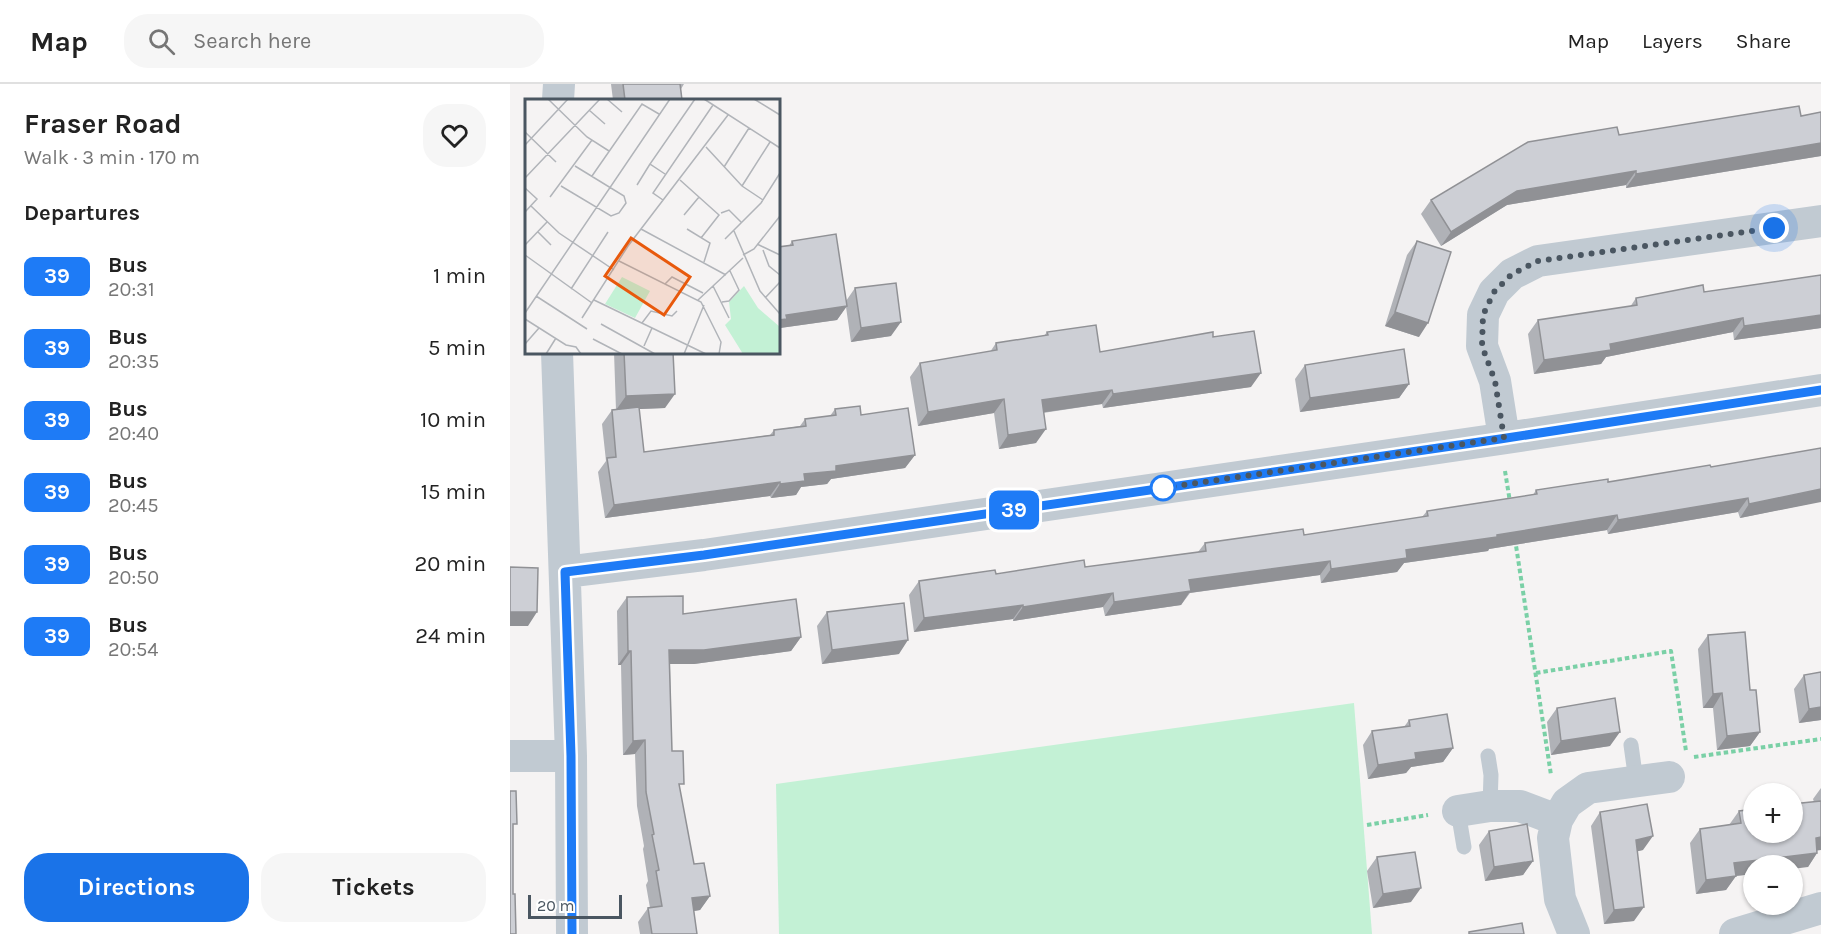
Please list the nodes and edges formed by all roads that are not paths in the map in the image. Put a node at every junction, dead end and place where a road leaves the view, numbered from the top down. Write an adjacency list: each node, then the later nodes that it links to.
1 (559, 84): 2 (street)
2 (558, 99)
3 (1821, 221): 6 (street)
4 (557, 354): 7 (street)
5 (1821, 390): 6 (street)
6 (1502, 439): 7 (street)
7 (565, 572): 10 (street)
8 (1631, 745): 13 (lane)
9 (510, 756): 10 (street)
10 (571, 756): 19 (street)
11 (1488, 756): 14 (lane)
12 (1669, 777): 13 (street)
13 (1636, 782): 16 (street)
14 (1490, 806): 15 (street); 16 (street)
15 (1458, 810): 17 (lane)
16 (1562, 812): 20 (street)
17 (1464, 847)
18 (1821, 908): 21 (street)
19 (572, 934)
20 (1574, 934)
21 (1735, 934)

